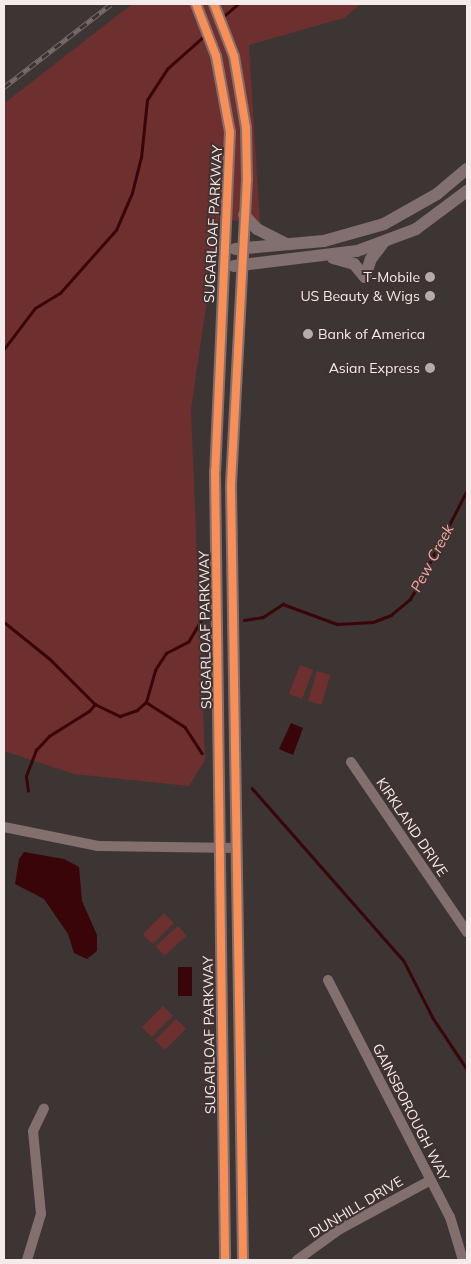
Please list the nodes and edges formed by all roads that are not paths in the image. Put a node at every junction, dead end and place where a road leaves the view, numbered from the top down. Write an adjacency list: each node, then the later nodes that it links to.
1 (196, 4): 8 (main road, SUGARLOAF PARKWAY)
2 (214, 4): 5 (main road, SUGARLOAF PARKWAY)
3 (467, 169): 7 (main road)
4 (467, 191): 6 (main road)
5 (244, 215): 7 (main road); 9 (main road, SUGARLOAF PARKWAY)
6 (385, 241): 10 (main road); 10 (main road)
7 (290, 244): 9 (main road)
8 (225, 249): 9 (main road); 12 (main road, SUGARLOAF PARKWAY)
9 (242, 249): 11 (main road, SUGARLOAF PARKWAY)
10 (328, 257): 11 (main road)
11 (242, 266): 12 (main road); 16 (main road, SUGARLOAF PARKWAY)
12 (224, 267): 15 (main road, SUGARLOAF PARKWAY)
13 (351, 762): 17 (street, KIRKLAND DRIVE)
14 (4, 827): 15 (street)
15 (218, 848): 16 (street); 22 (main road, SUGARLOAF PARKWAY)
16 (235, 848): 23 (main road, SUGARLOAF PARKWAY)
17 (467, 932)
18 (328, 980): 20 (street, GAINSBOROUGH WAY)
19 (44, 1108): 21 (street)
20 (431, 1180): 24 (street, DUNHILL DRIVE); 25 (street, GAINSBOROUGH WAY)
21 (27, 1260)
22 (225, 1260)
23 (243, 1260)
24 (297, 1260)
25 (464, 1260)

